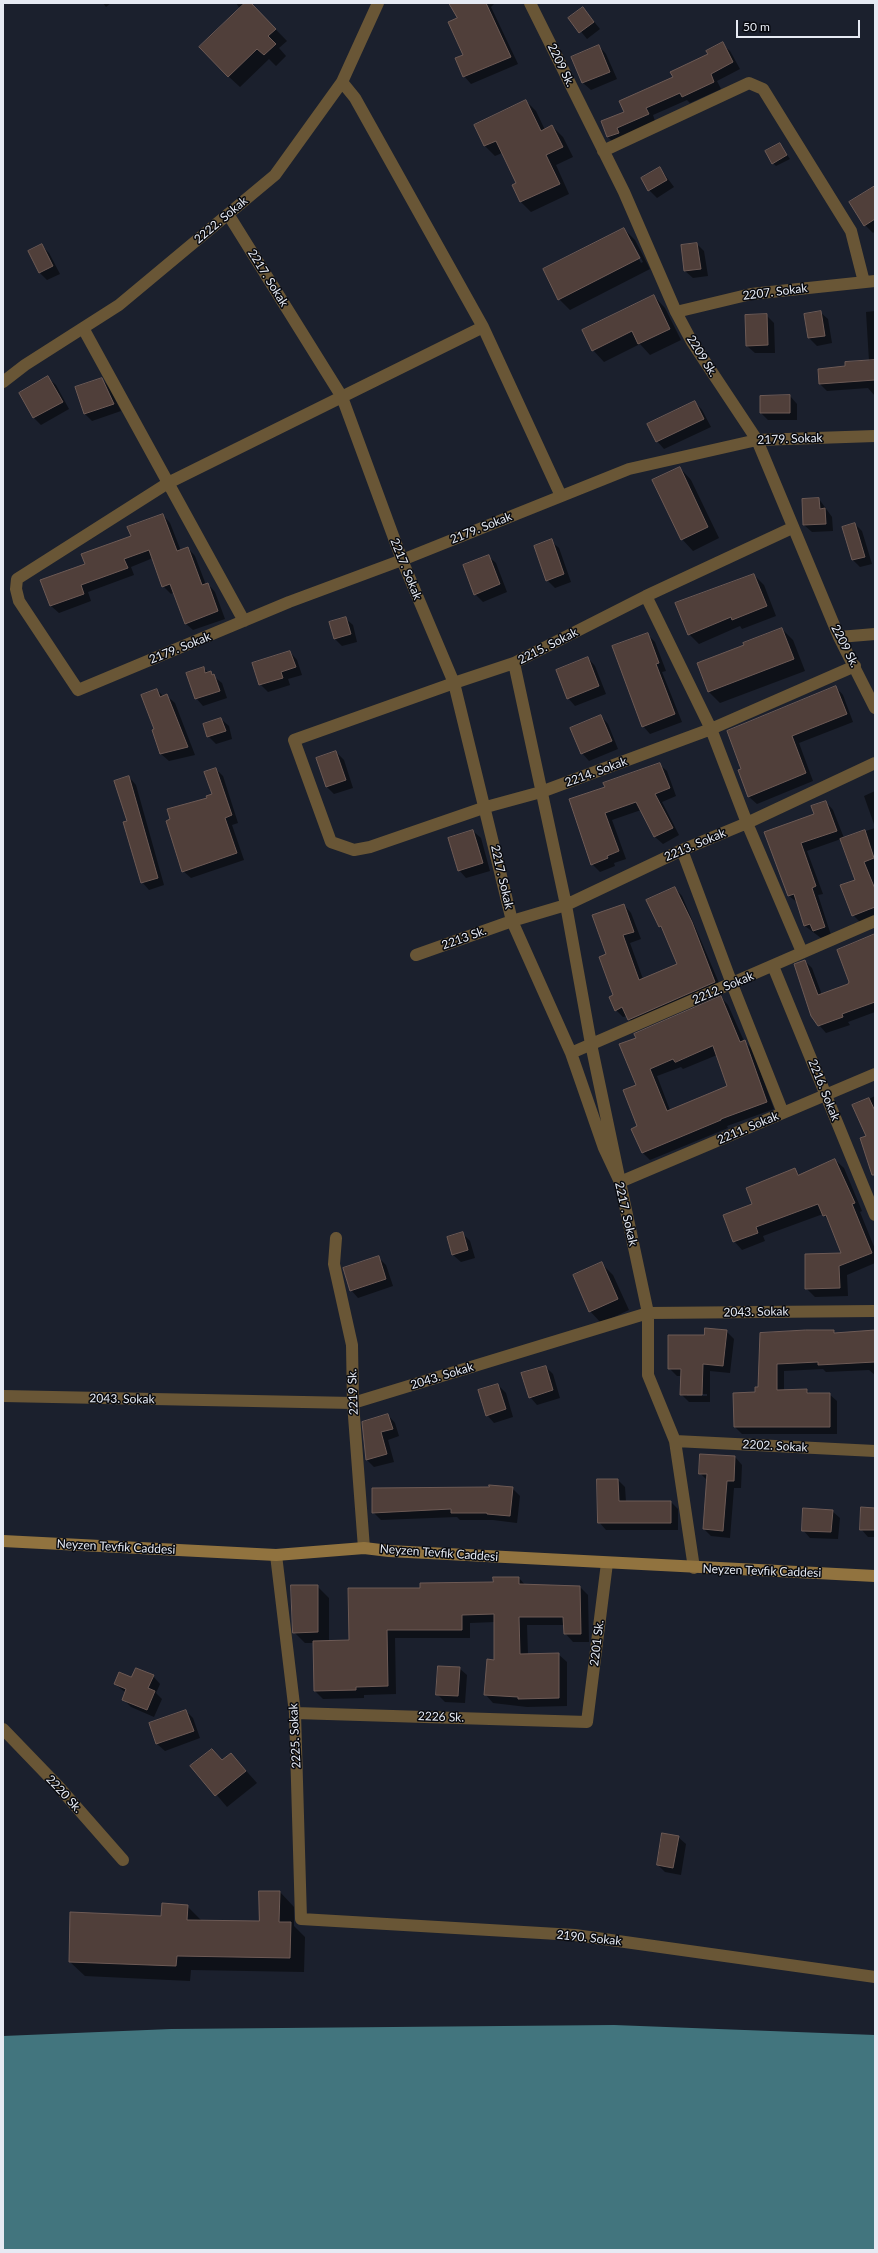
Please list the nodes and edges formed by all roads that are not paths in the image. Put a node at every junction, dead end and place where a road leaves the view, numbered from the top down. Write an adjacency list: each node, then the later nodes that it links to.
1 (378, 3): 3 (street, 2222. Sokak)
2 (530, 3): 4 (street, 2209 Sk.)
3 (342, 82): 5 (street, 2222. Sokak); 8 (street)
4 (604, 151): 6 (street); 7 (street, 2209 Sk.)
5 (228, 214): 9 (street, 2222. Sokak); 11 (street, 2217. Sokak)
6 (869, 282): 7 (street, 2207. Sokak)
7 (676, 312): 13 (street, 2209 Sk.)
8 (483, 327): 11 (street); 15 (street)
9 (83, 328): 10 (street, 2222. Sokak); 14 (street)
10 (3, 382)
11 (342, 398): 14 (street); 17 (street, 2217. Sokak)
12 (875, 436): 13 (street, 2179. Sokak)
13 (757, 440): 15 (street, 2179. Sokak); 16 (street, 2209 Sk.)
14 (168, 482): 19 (street); 19 (street, 2179. Sokak)
15 (561, 496): 17 (street, 2179. Sokak)
16 (792, 528): 18 (street, 2215. Sokak); 21 (street, 2209 Sk.)
17 (402, 560): 19 (street, 2179. Sokak); 24 (street, 2217. Sokak)
18 (646, 596): 22 (street, 2215. Sokak); 26 (street)
19 (244, 621)
20 (875, 634): 21 (street)
21 (839, 636): 23 (street, 2209 Sk.)
22 (514, 663): 24 (street, 2215. Sokak); 28 (street)
23 (855, 666): 25 (street, 2209 Sk.); 26 (street, 2214. Sokak)
24 (454, 683): 29 (street, 2217. Sokak); 31 (street, 2215. Sokak)
25 (875, 708)
26 (711, 729): 28 (street, 2214. Sokak); 30 (street)
27 (875, 763): 30 (street, 2213. Sokak)
28 (541, 792): 29 (street, 2214. Sokak); 33 (street)
29 (486, 807): 31 (street, 2214. Sokak); 34 (street, 2217. Sokak)
30 (747, 823): 32 (street, 2213. Sokak); 36 (street)
31 (331, 842)
32 (682, 850): 33 (street, 2213. Sokak); 39 (street)
33 (566, 905): 34 (street, 2213. Sokak); 40 (street)
34 (512, 921): 37 (street, 2213 Sk.); 41 (street, 2217. Sokak)
35 (875, 921): 36 (street, 2212. Sokak)
36 (802, 952): 38 (street, 2212. Sokak)
37 (416, 955)
38 (773, 966): 39 (street, 2212. Sokak); 43 (street, 2216. Sokak)
39 (732, 984): 40 (street, 2212. Sokak); 44 (street)
40 (591, 1044): 41 (street, 2212. Sokak); 45 (street)
41 (571, 1052): 45 (street, 2217. Sokak)
42 (875, 1074): 43 (street, 2211. Sokak)
43 (826, 1095): 44 (street, 2211. Sokak); 46 (street, 2216. Sokak)
44 (783, 1113): 45 (street, 2211. Sokak)
45 (620, 1182): 49 (street, 2217. Sokak)
46 (875, 1215)
47 (336, 1238): 51 (street, 2219 Sk.)
48 (875, 1311): 49 (street, 2043. Sokak)
49 (648, 1313): 51 (street, 2043. Sokak); 52 (street, 2217. Sokak)
50 (3, 1396): 51 (street, 2043. Sokak)
51 (353, 1403): 55 (street, 2219 Sk.)
52 (675, 1441): 53 (street, 2202. Sokak); 58 (street, 2217. Sokak)
53 (875, 1451)
54 (3, 1541): 56 (street, Neyzen Tevfik Caddesi)
55 (364, 1548): 56 (street, Neyzen Tevfik Caddesi); 57 (street, Neyzen Tevfik Caddesi)
56 (276, 1555): 60 (street, 2225. Sokak)
57 (606, 1563): 58 (street, Neyzen Tevfik Caddesi); 61 (street, 2201 Sk.)
58 (694, 1568): 59 (street, Neyzen Tevfik Caddesi)
59 (875, 1576)
60 (295, 1712): 61 (street, 2226 Sk.); 64 (street, 2225. Sokak)
61 (587, 1722)
62 (3, 1729): 63 (street, 2220 Sk.)
63 (122, 1860)
64 (301, 1919): 65 (street, 2190. Sokak)
65 (875, 1977)

